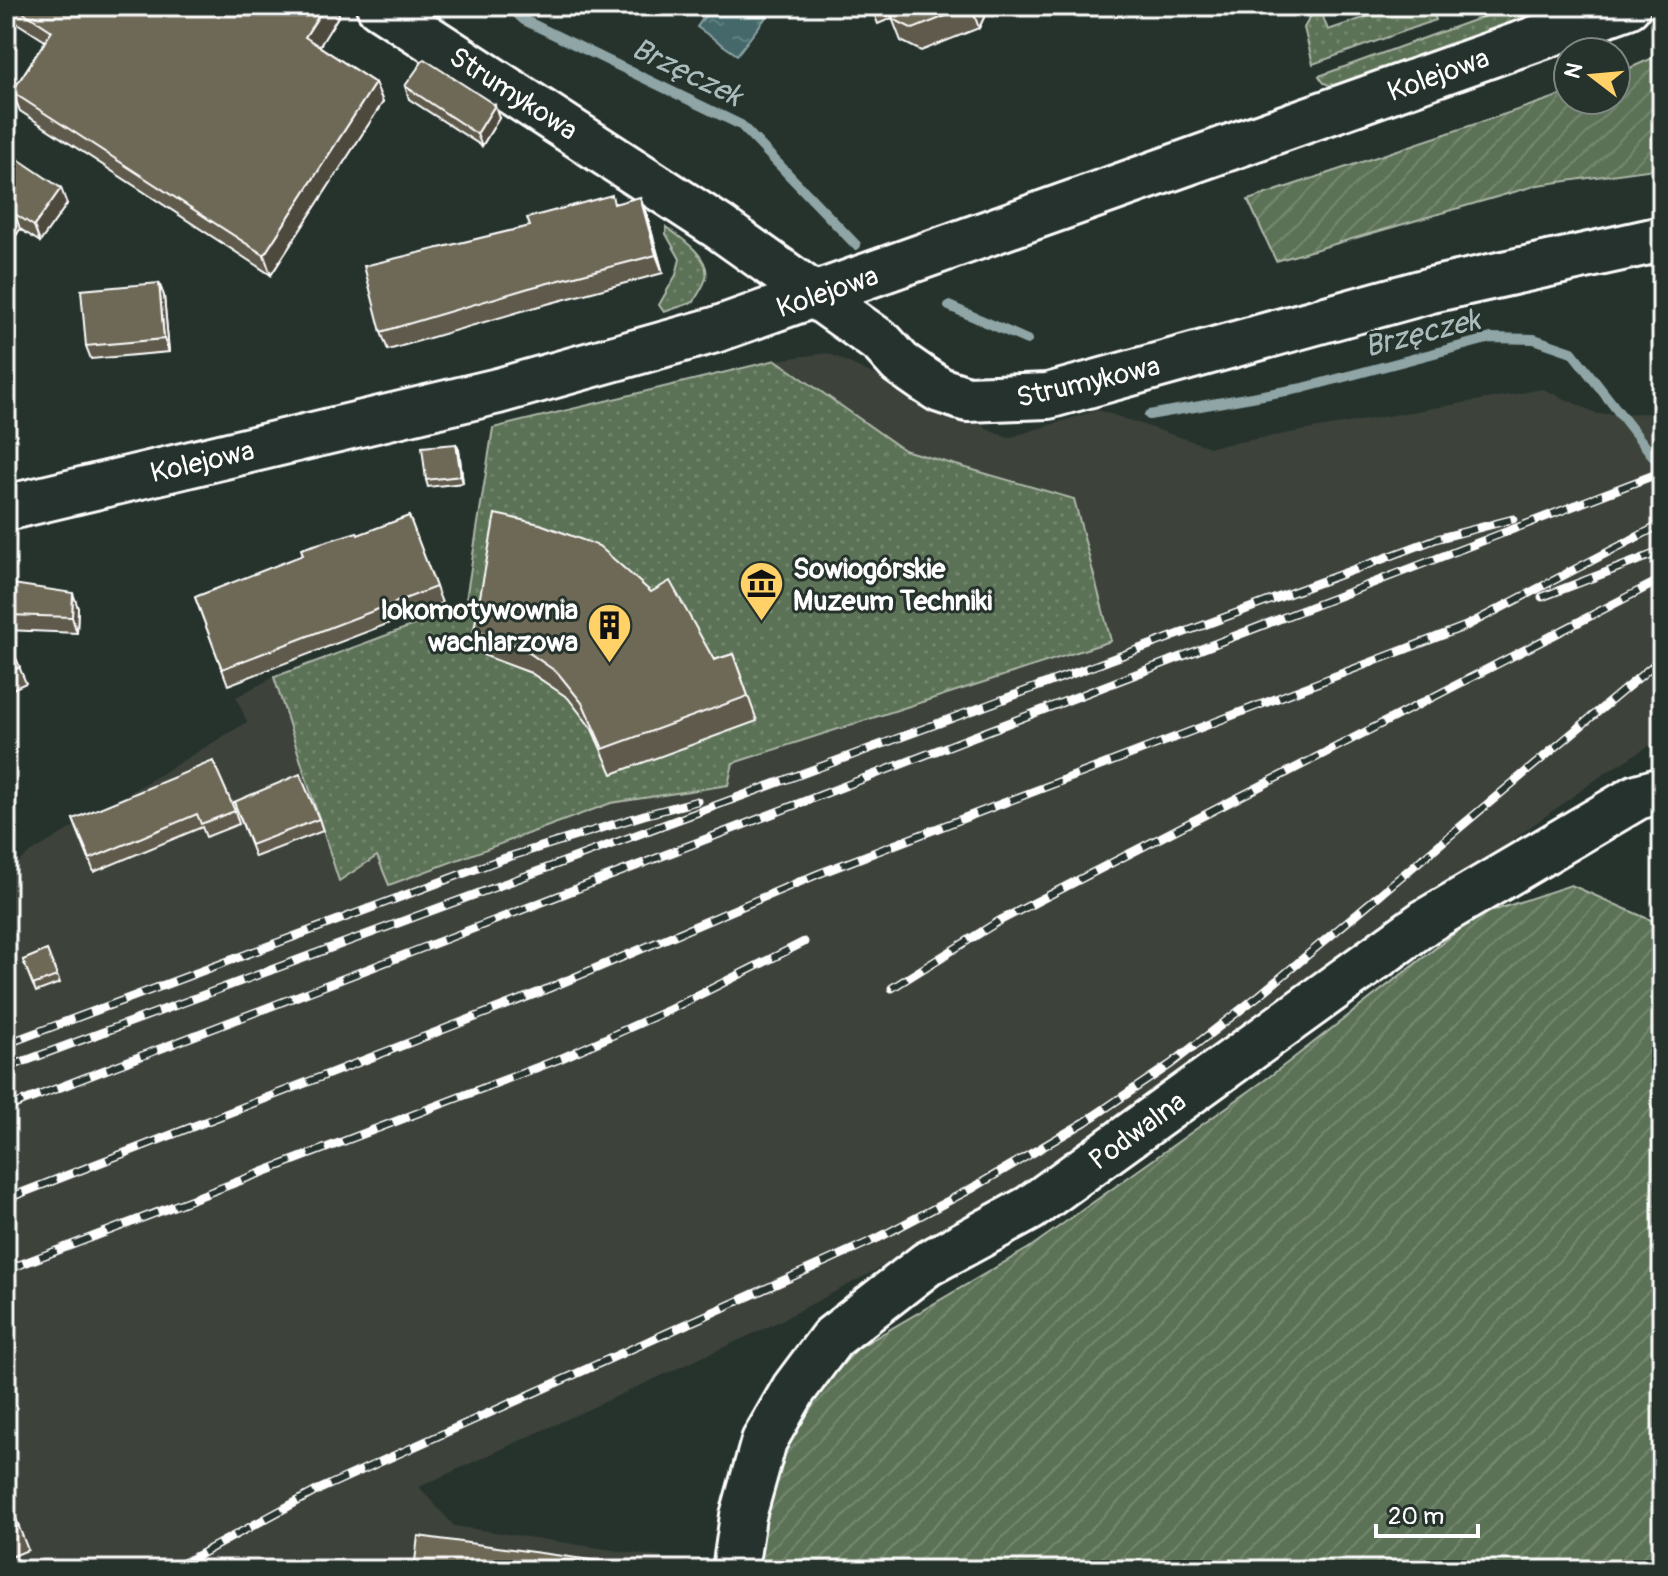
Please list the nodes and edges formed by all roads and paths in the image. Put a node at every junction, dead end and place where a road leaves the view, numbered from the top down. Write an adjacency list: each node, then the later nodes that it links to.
1 (379, 6): 4 (street, Strumykowa)
2 (1628, 6): 4 (street, Kolejowa)
3 (1662, 239): 4 (street, Strumykowa)
4 (815, 296): 5 (street, Kolejowa)
5 (6, 508)
6 (1662, 790): 7 (street, Podwalna)
7 (735, 1570)

